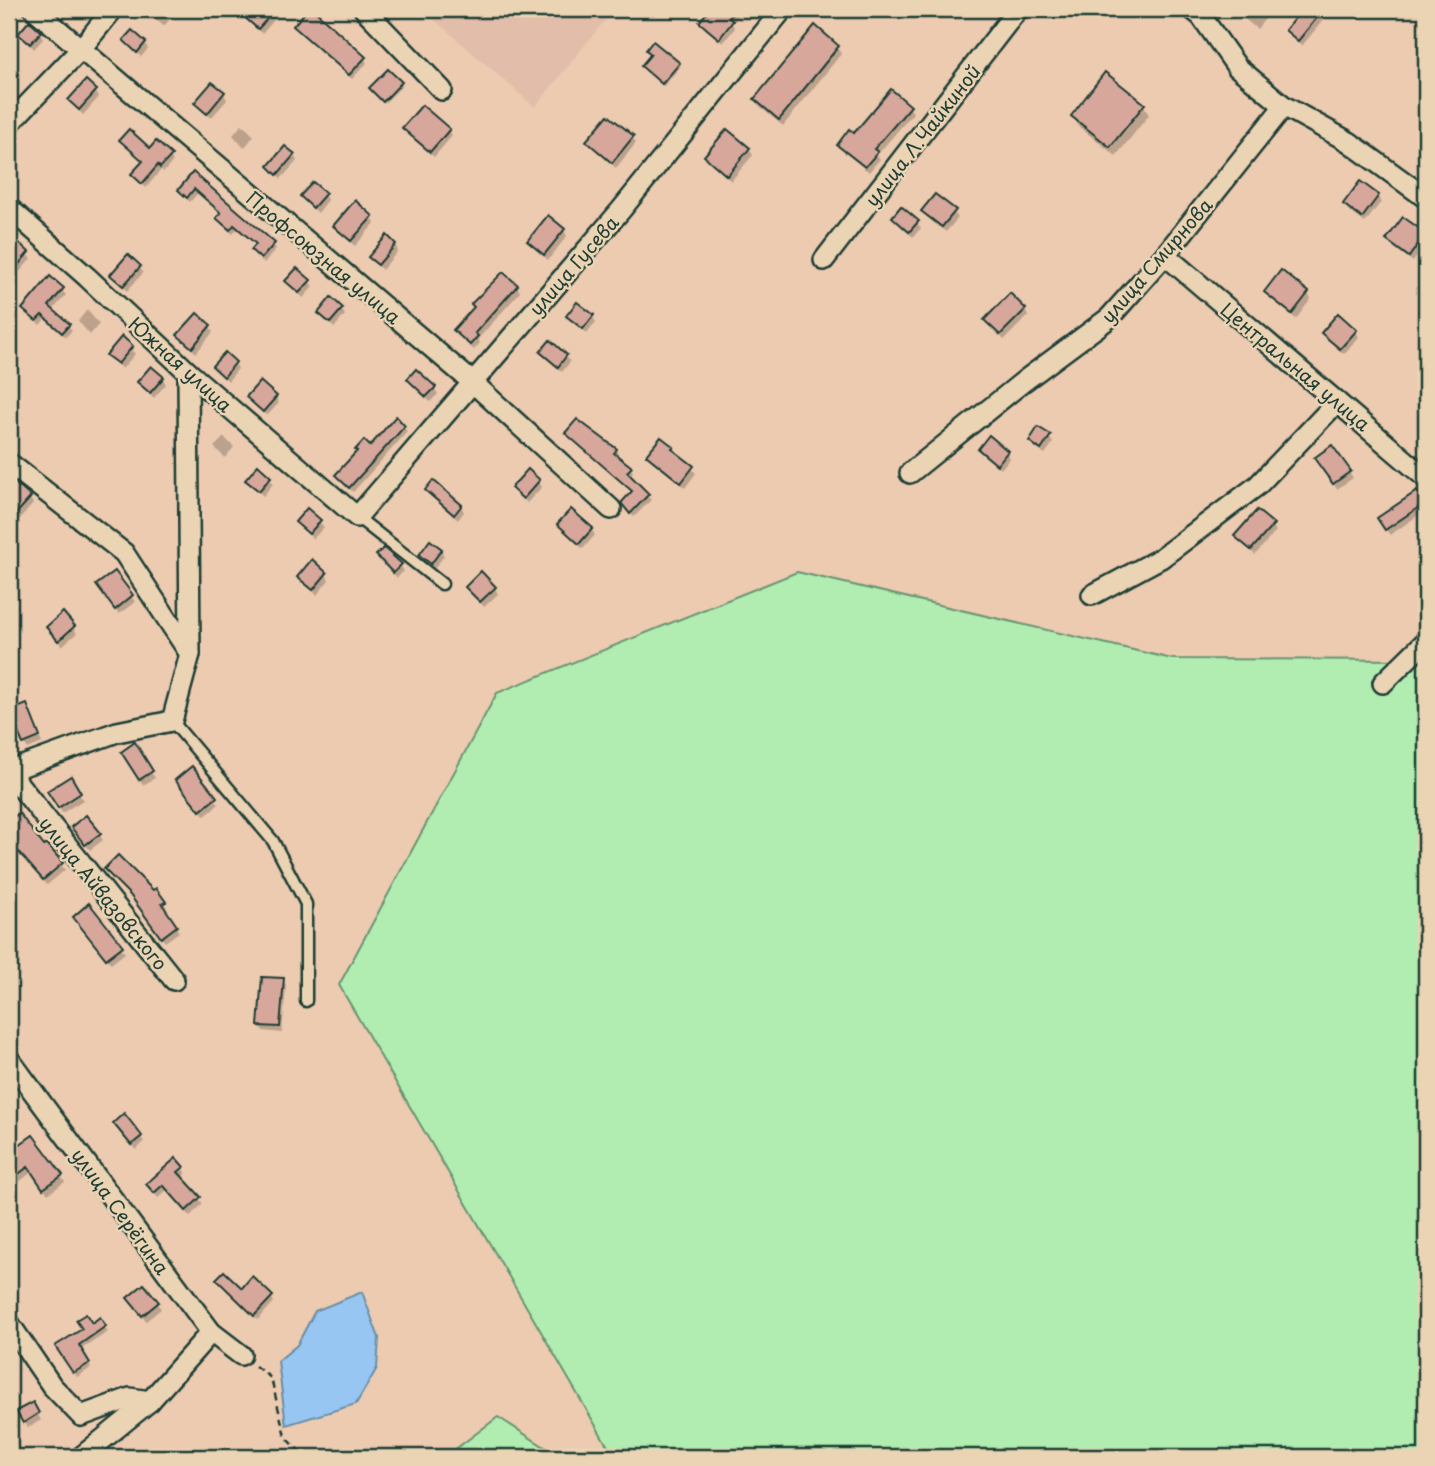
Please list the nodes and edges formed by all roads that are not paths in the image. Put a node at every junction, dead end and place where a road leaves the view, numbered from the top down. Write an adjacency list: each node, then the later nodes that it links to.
1 (34, 9): 7 (street, Профсоюзная улица)
2 (113, 9): 7 (street)
3 (364, 9): 8 (street)
4 (783, 9): 16 (street, улица Гусева)
5 (1018, 9): 14 (street, улица Л.Чайкиной)
6 (1192, 9): 9 (street)
7 (80, 50): 10 (street); 16 (street, Профсоюзная улица)
8 (442, 90)
9 (1283, 106): 11 (street); 13 (street, улица Смирнова)
10 (9, 124)
11 (1426, 198)
12 (9, 208): 15 (street, Южная улица)
13 (1165, 255): 17 (street, Центральная улица); 19 (street, улица Смирнова)
14 (824, 260)
15 (188, 372): 22 (street, Южная улица); 26 (street)
16 (471, 382): 21 (street, Профсоюзная улица); 22 (street, улица Гусева)
17 (1337, 402): 20 (street, Центральная улица); 24 (street)
18 (9, 463): 26 (street)
19 (910, 473)
20 (1426, 478)
21 (611, 509)
22 (356, 517): 23 (lane)
23 (442, 584)
24 (1092, 595)
25 (1426, 642): 27 (street)
26 (190, 654): 28 (street)
27 (1383, 683)
28 (172, 722): 29 (street); 31 (lane)
29 (9, 771): 30 (street, улица Айвазовского)
30 (174, 980)
31 (306, 1001)
32 (9, 1059): 34 (street, улица Серёгина)
33 (9, 1323): 36 (street)
34 (211, 1332): 35 (street, улица Серёгина); 36 (street)
35 (241, 1355)
36 (150, 1401): 37 (street)
37 (81, 1457)

